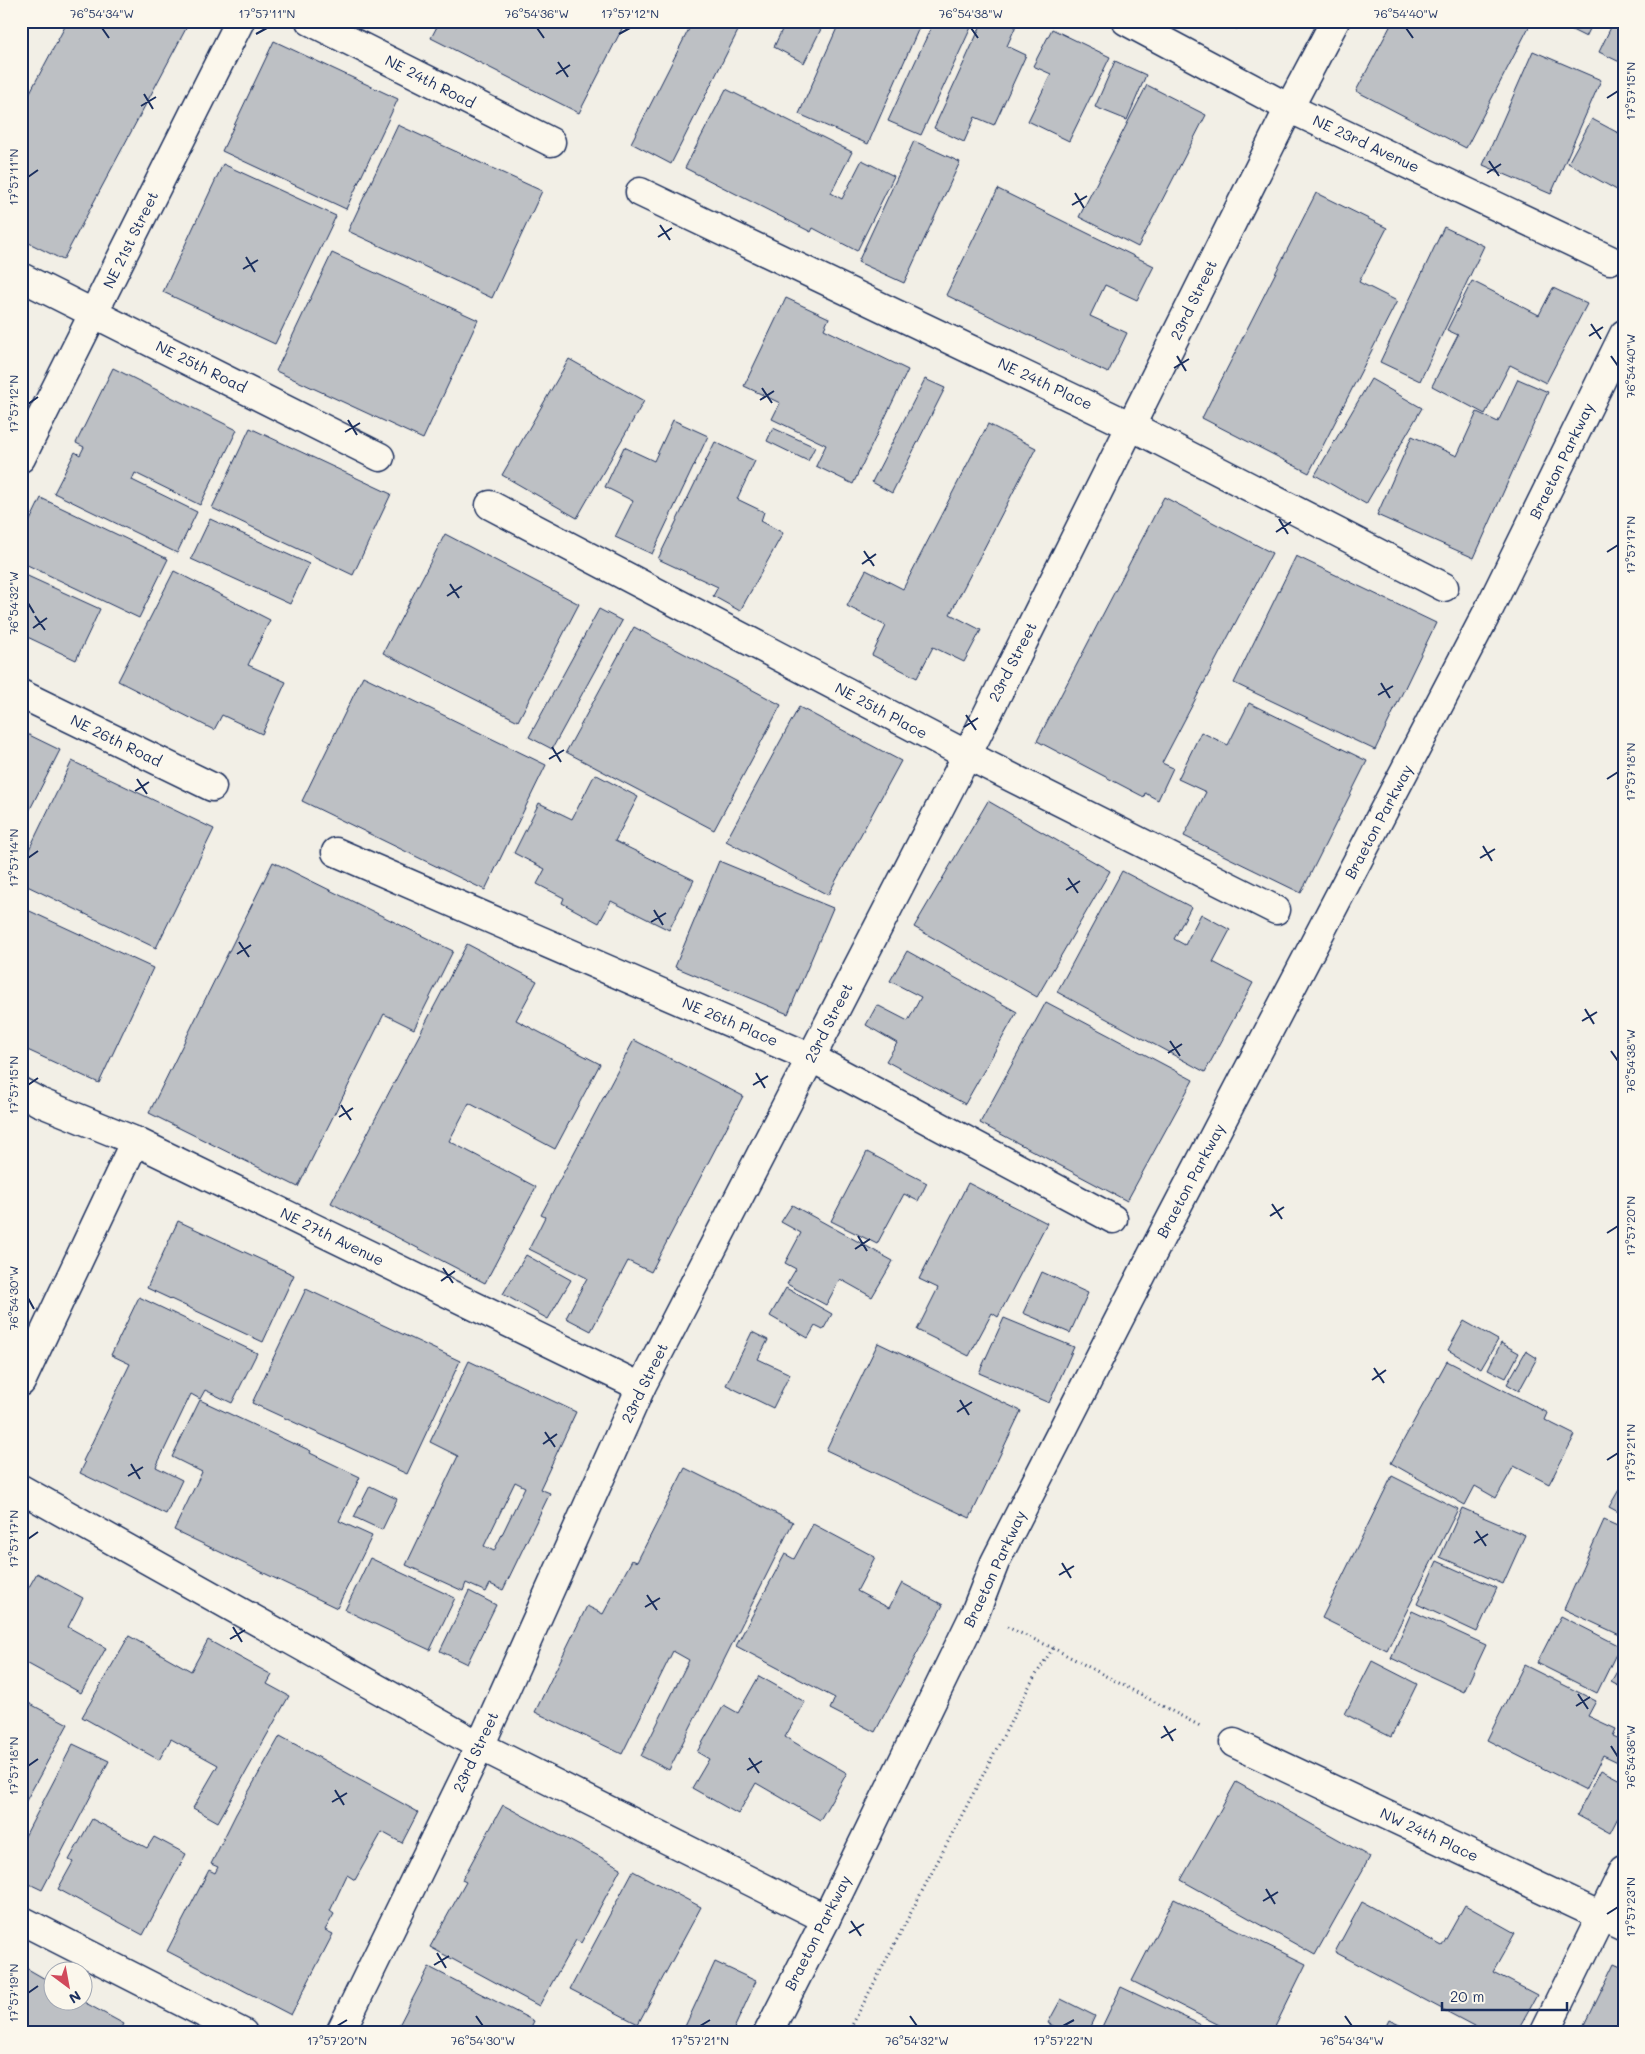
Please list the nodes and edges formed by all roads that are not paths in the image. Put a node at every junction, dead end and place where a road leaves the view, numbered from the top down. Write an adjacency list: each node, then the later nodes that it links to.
1 (240, 21): 10 (street, NE 21st Street)
2 (310, 21): 6 (street, NE 24th Road)
3 (1126, 21): 5 (street, NE 23rd Avenue)
4 (1336, 21): 5 (street, 23rd Street)
5 (1289, 108): 8 (street, NE 23rd Avenue); 12 (street, 23rd Street)
6 (551, 142)
7 (640, 192): 12 (street, NE 24th Place)
8 (1610, 260)
9 (21, 277): 10 (street, NE 25th Road)
10 (94, 314): 13 (street, NE 25th Road); 14 (street, NE 21st Street)
11 (1624, 334): 32 (street, Braeton Parkway)
12 (1131, 426): 16 (street, NE 24th Place); 18 (street, 23rd Street)
13 (380, 457)
14 (21, 458)
15 (490, 505): 18 (street, NE 25th Place)
16 (1444, 587)
17 (21, 694): 19 (street, NE 26th Road)
18 (967, 756): 21 (street, NE 25th Place); 22 (street, 23rd Street)
19 (212, 787)
20 (336, 852): 22 (street, NE 26th Place)
21 (1276, 910)
22 (812, 1058): 25 (street, NE 26th Place); 27 (street, 23rd Street)
23 (21, 1092): 24 (street, NE 27th Avenue)
24 (136, 1141): 26 (street); 27 (street, NE 27th Avenue)
25 (1113, 1219)
26 (21, 1382)
27 (641, 1387): 30 (street, 23rd Street)
28 (21, 1490): 30 (street)
29 (1234, 1743): 34 (street, NW 24th Place)
30 (480, 1746): 32 (street); 36 (street, 23rd Street)
31 (1624, 1870): 34 (street)
32 (826, 1919): 37 (street, Braeton Parkway)
33 (21, 1920): 35 (street)
34 (1612, 1922): 38 (street)
35 (243, 2033)
36 (340, 2033)
37 (768, 2033)
38 (1544, 2033)

